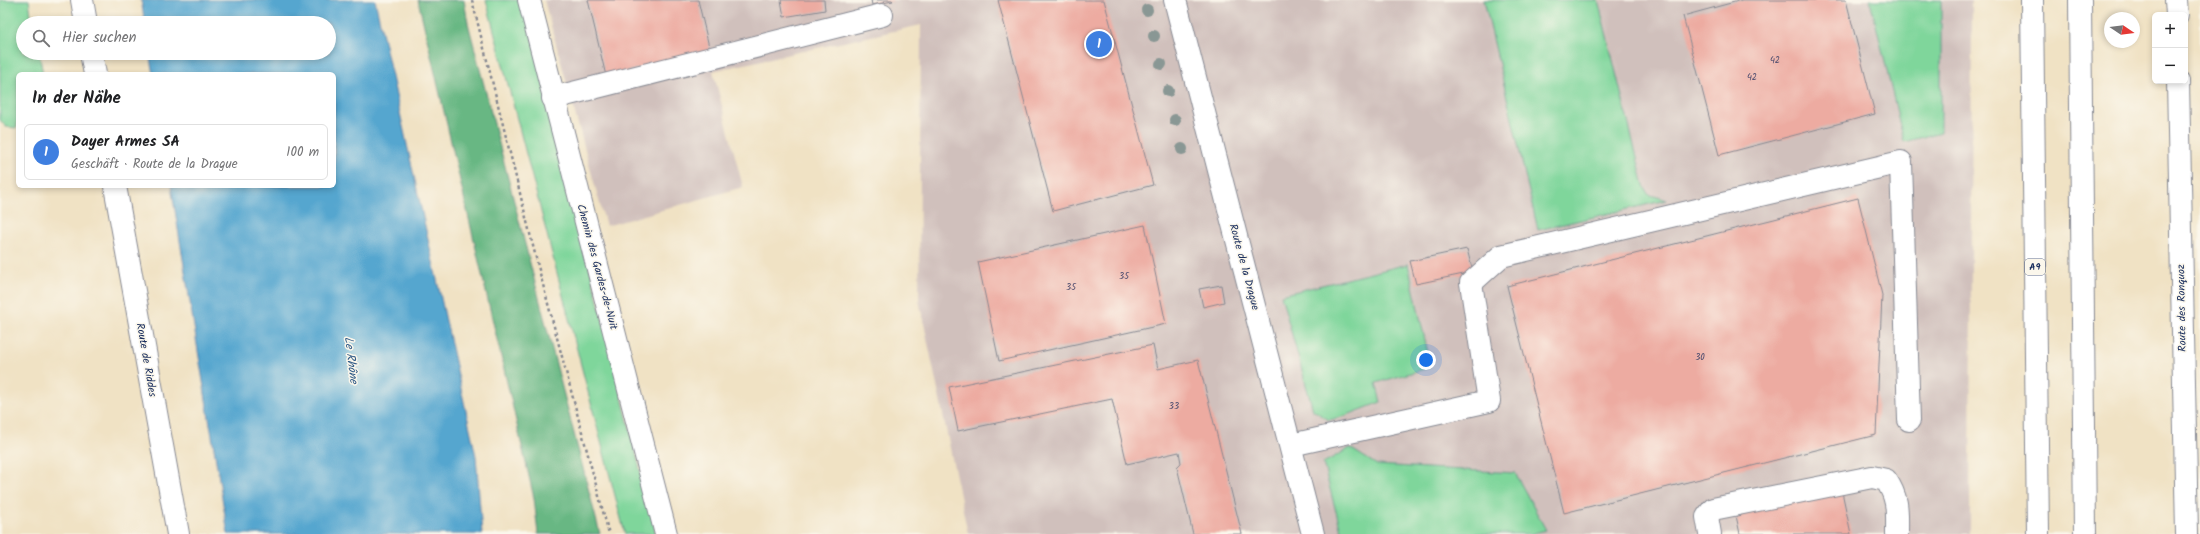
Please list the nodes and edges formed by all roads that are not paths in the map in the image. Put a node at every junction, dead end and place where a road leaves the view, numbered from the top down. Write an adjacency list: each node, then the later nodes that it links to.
1 (82, 0): 9 (main road)
2 (529, 0): 13 (main road, Chemin des Gardes-de-Nuit)
3 (1175, 0): 16 (main road, Route de la Drague)
4 (2032, 0): 22 (main road, A9)
5 (2080, 0): 23 (main road)
6 (2176, 0): 7 (main road)
7 (2177, 12)
8 (882, 14): 13 (main road)
9 (85, 16)
10 (92, 60): 11 (main road)
11 (95, 72)
12 (2178, 84): 24 (main road, Route des Ronquoz)
13 (553, 98): 18 (main road, Chemin des Gardes-de-Nuit)
14 (115, 188): 17 (main road, Route de Riddes)
15 (1909, 420): 16 (main road)
16 (1291, 445): 19 (main road, Route de la Drague)
17 (178, 534)
18 (666, 534)
19 (1314, 534)
20 (1710, 534): 21 (main road)
21 (1897, 534)
22 (2038, 534)
23 (2085, 534)
24 (2187, 534)

